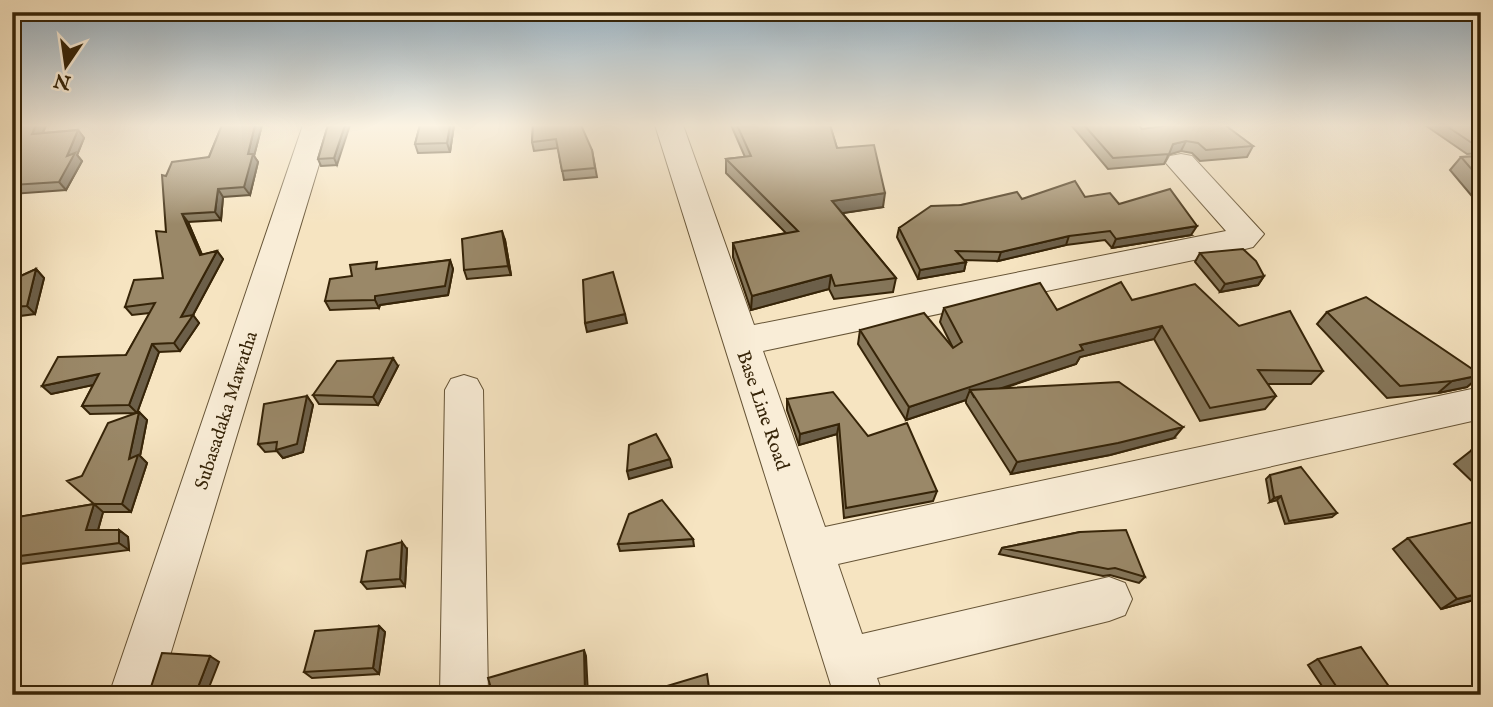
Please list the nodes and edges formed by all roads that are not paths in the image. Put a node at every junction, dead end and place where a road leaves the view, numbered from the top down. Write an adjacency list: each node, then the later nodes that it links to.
1 (306, 158): 10 (street, Subasadaka Mawatha)
2 (679, 158): 4 (street, Base Line Road)
3 (1181, 163): 4 (street)
4 (741, 342): 7 (street, Base Line Road)
5 (464, 390): 11 (street)
6 (1481, 403): 7 (street)
7 (812, 550): 9 (street, Base Line Road)
8 (1109, 599): 9 (street)
9 (854, 678)
10 (133, 695)
11 (464, 695)

